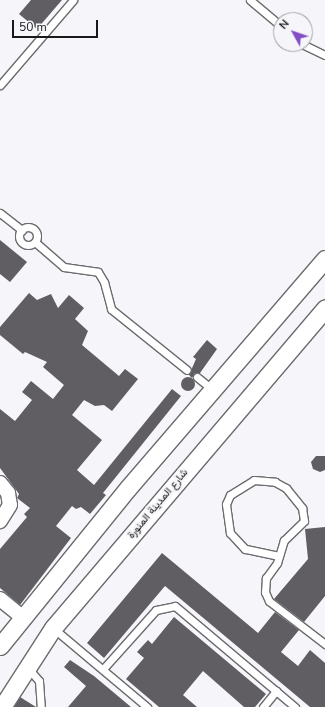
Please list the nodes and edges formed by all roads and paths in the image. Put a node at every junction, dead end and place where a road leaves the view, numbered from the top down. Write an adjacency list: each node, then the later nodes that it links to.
1 (73, 0): 6 (lane)
2 (250, 0): 3 (lane)
3 (273, 19)
4 (313, 49): 5 (lane)
5 (325, 55)
6 (0, 85)
7 (0, 213): 8 (lane)
8 (22, 230): 9 (lane); 9 (lane)
9 (35, 242): 12 (lane)
10 (325, 259): 14 (street)
11 (325, 308): 20 (street, شارع المدينة المنورة)
12 (188, 370)
13 (197, 377): 14 (lane)
14 (213, 390): 19 (street)
15 (0, 483): 16 (street)
16 (0, 521)
17 (279, 556): 17 (lane); 21 (lane)
18 (0, 599): 19 (street)
19 (22, 617): 22 (street)
20 (53, 628): 23 (street, شارع المدينة المنورة); 24 (lane)
21 (325, 644)
22 (0, 646)
23 (27, 667): 26 (street, شارع المدينة المنورة); 27 (lane)
24 (103, 669): 25 (lane); 28 (lane)
25 (276, 691): 29 (lane); 30 (lane)
26 (2, 707)
27 (41, 707)
28 (148, 707)
29 (263, 707)
30 (295, 707)

